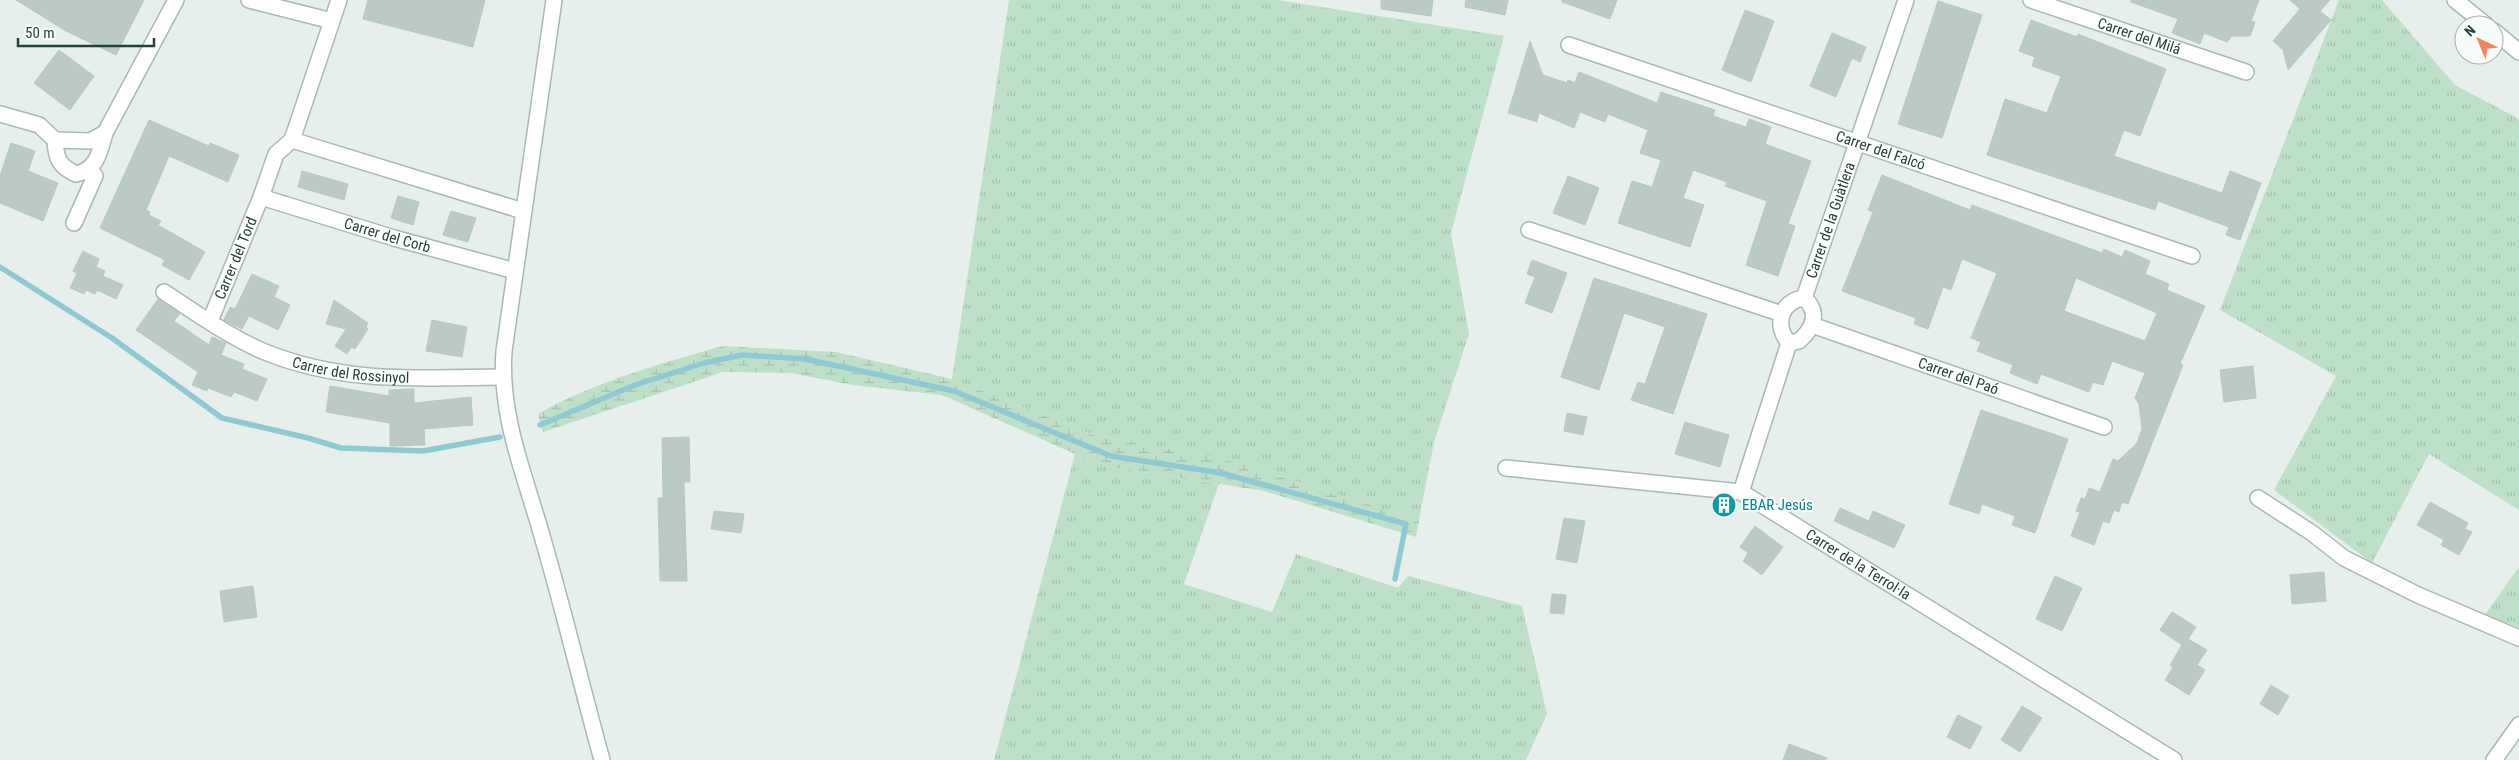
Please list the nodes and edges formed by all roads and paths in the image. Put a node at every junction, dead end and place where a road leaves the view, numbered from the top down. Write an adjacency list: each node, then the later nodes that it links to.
1 (176, 0): 15 (street)
2 (249, 0): 9 (street)
3 (339, 0): 9 (street)
4 (554, 0): 21 (street)
5 (1906, 0): 18 (street, Carrer de la Guàtlera)
6 (2031, 0): 13 (street, Carrer del Milá)
7 (2455, 0): 8 (street)
8 (2474, 15)
9 (332, 21): 17 (street)
10 (2504, 40): 12 (street)
11 (1569, 44): 18 (street, Carrer del Falcó)
12 (2519, 52)
13 (2246, 72)
14 (0, 114): 16 (street)
15 (105, 133): 16 (street); 19 (street)
16 (55, 140): 19 (street)
17 (292, 140): 20 (street, Carrer del Tord); 21 (street)
18 (1858, 142): 24 (street, Carrer del Falcó); 27 (street, Carrer de la Guàtlera)
19 (90, 168): 22 (street)
20 (261, 197): 25 (street, Carrer del Corb); 29 (street, Carrer del Tord)
21 (524, 211): 25 (street)
22 (74, 223)
23 (1529, 230): 28 (street)
24 (2192, 256)
25 (515, 271): 32 (street)
26 (164, 292): 29 (street, Carrer del Rossinyol)
27 (1804, 298): 28 (street); 30 (street)
28 (1782, 314): 31 (street)
29 (210, 321): 32 (street, Carrer del Rossinyol)
30 (1812, 325): 31 (street); 33 (street, Carrer del Paó)
31 (1789, 343): 35 (street)
32 (502, 377): 39 (street)
33 (2104, 426)
34 (1506, 468): 35 (street, Carrer de la Terrol·la)
35 (1741, 492): 40 (street, Carrer de la Terrol·la)
36 (2258, 498): 37 (street)
37 (2519, 638)
38 (2519, 725): 41 (street)
39 (602, 760)
40 (2174, 760)
41 (2494, 760)

